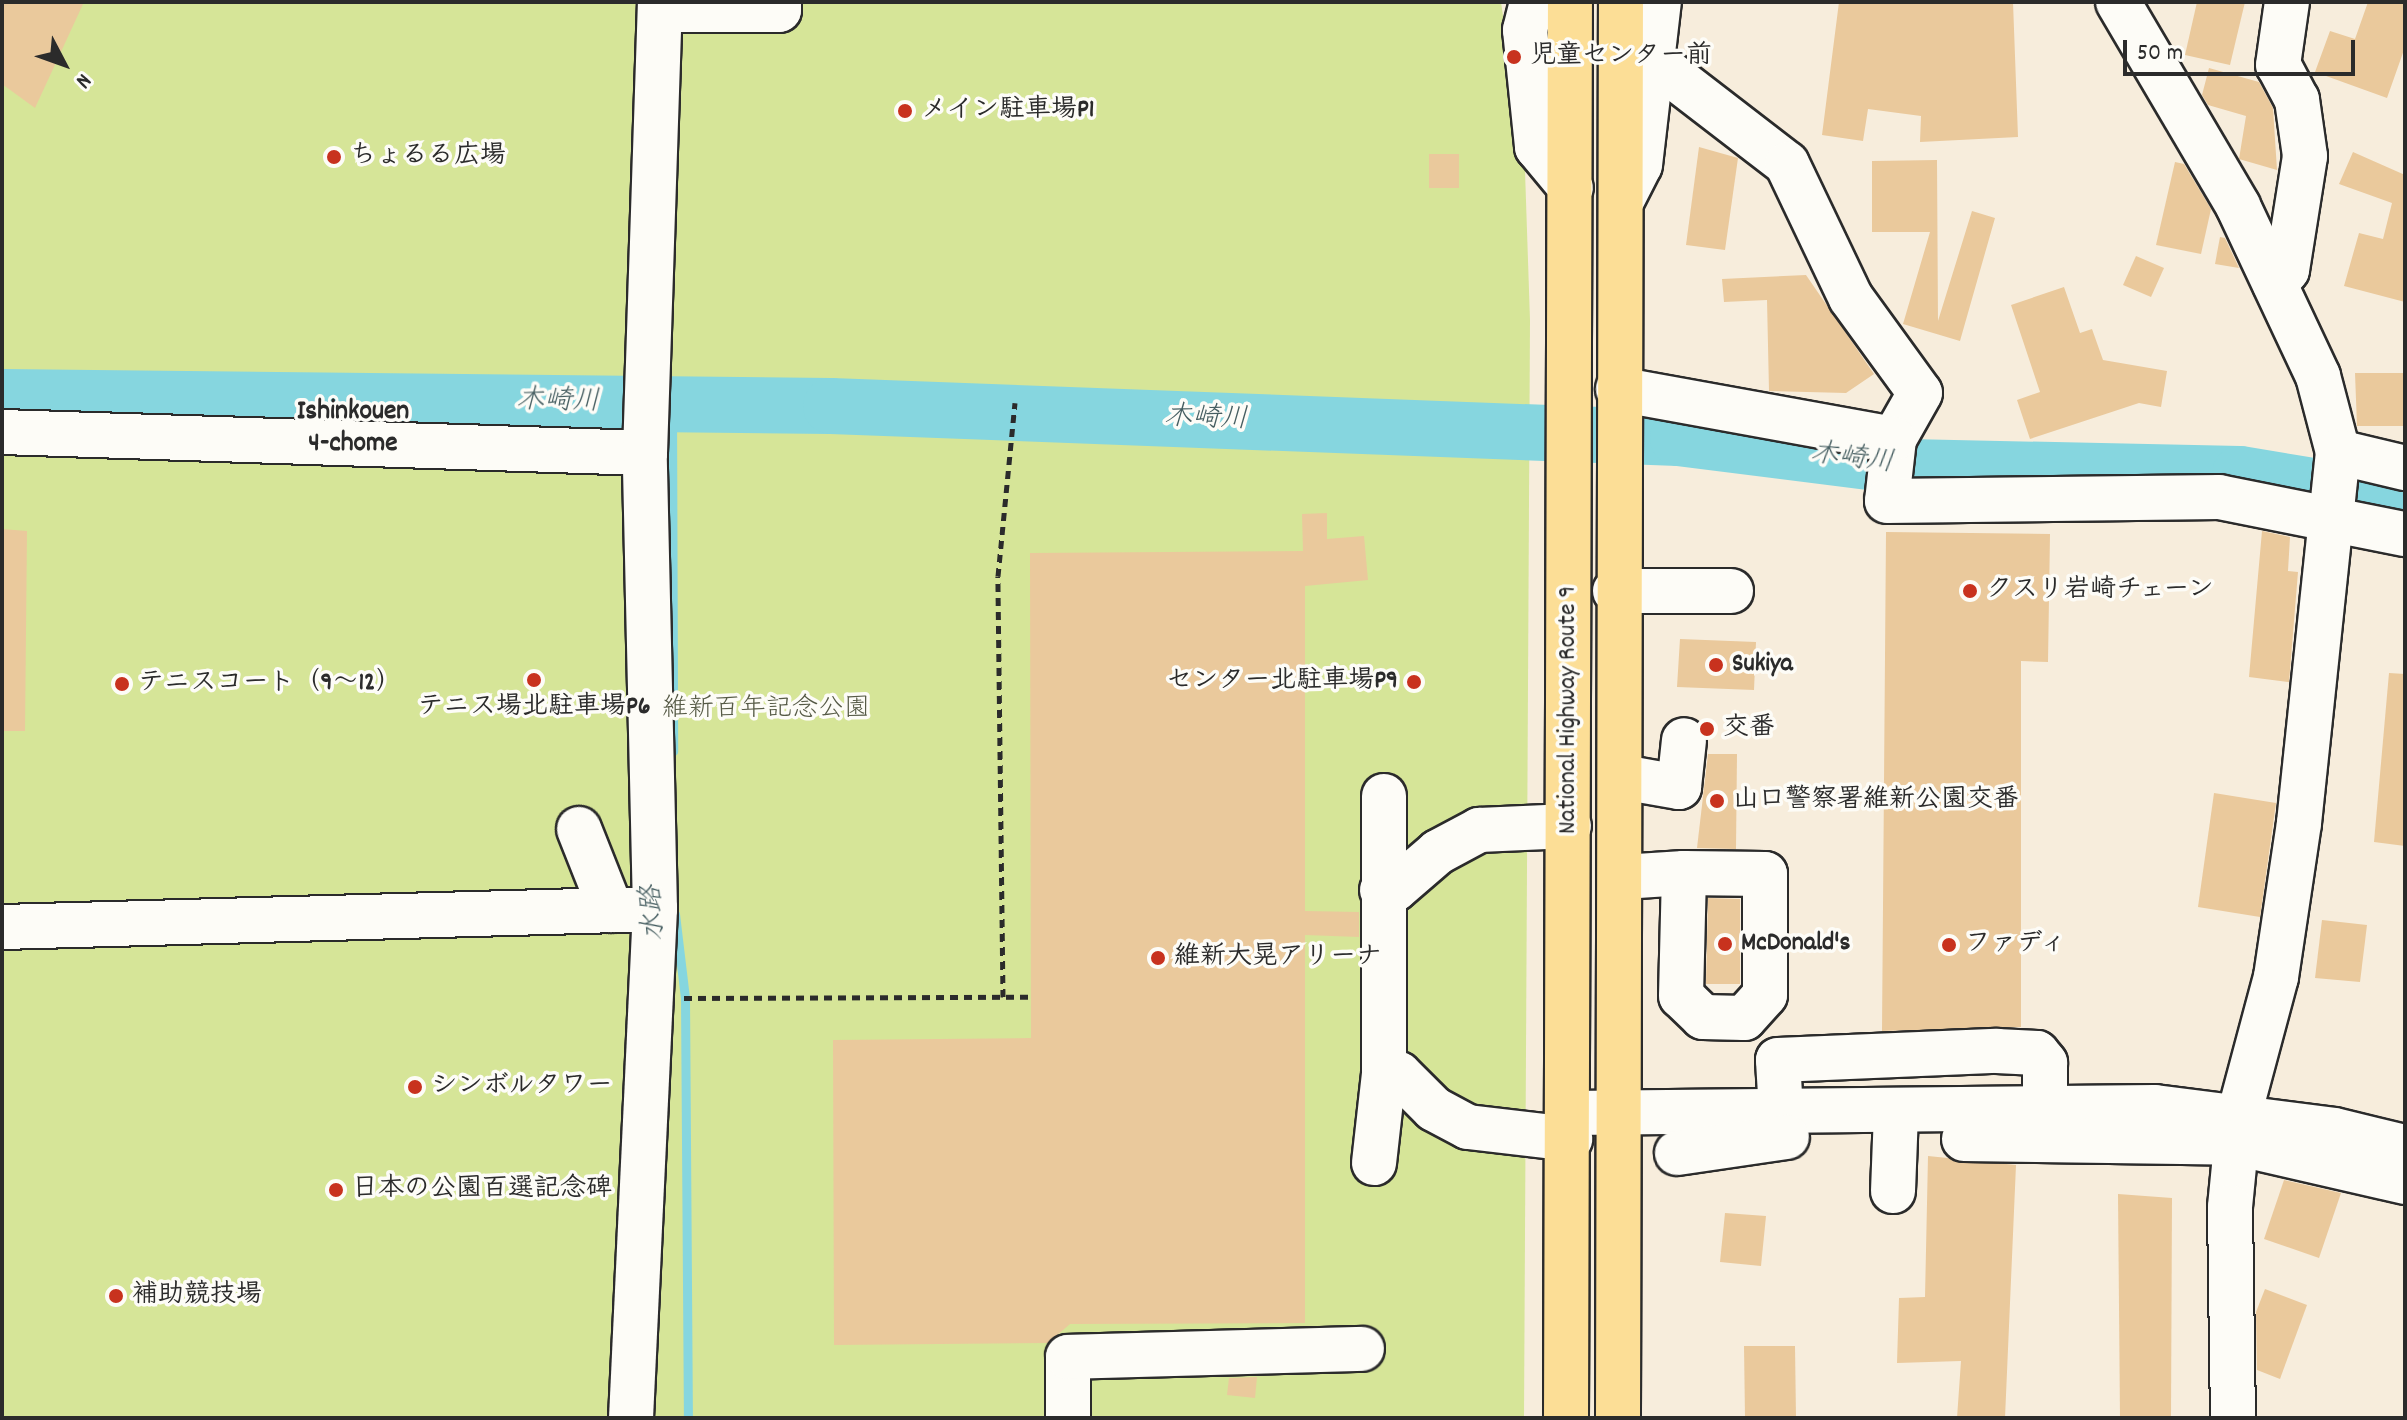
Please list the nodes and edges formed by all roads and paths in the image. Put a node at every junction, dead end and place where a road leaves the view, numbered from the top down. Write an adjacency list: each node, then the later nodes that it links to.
1 (779, 2): 8 (street)
2 (1532, 2): 10 (street)
3 (1570, 2): 10 (highway, National Highway Route 9)
4 (1621, 2): 11 (highway, National Highway Route 9)
5 (1659, 2): 9 (street)
6 (2118, 2): 12 (street)
7 (2287, 2): 12 (street)
8 (660, 6): 18 (street)
9 (1656, 63): 11 (street); 16 (street)
10 (1571, 188): 27 (highway, National Highway Route 9)
11 (1622, 200): 13 (highway, National Highway Route 9)
12 (2275, 284): 17 (street)
13 (1618, 397): 16 (street); 22 (highway, National Highway Route 9)
14 (1015, 403): 37 (path)
15 (2, 432): 18 (street)
16 (1894, 439): 20 (street)
17 (2338, 452): 19 (street); 20 (street)
18 (645, 453): 34 (street)
19 (2405, 468)
20 (2330, 521): 21 (street); 46 (street)
21 (2405, 534)
22 (1615, 591): 23 (street); 25 (highway, National Highway Route 9)
23 (1731, 591)
24 (1684, 740): 25 (street)
25 (1622, 777): 32 (highway, National Highway Route 9)
26 (1384, 796): 33 (street)
27 (1569, 826): 33 (street); 45 (highway, National Highway Route 9)
28 (579, 829): 35 (street)
29 (1788, 850): 31 (street)
30 (1684, 873): 31 (street); 31 (street); 32 (street)
31 (1750, 874)
32 (1622, 877): 43 (highway, National Highway Route 9)
33 (1382, 890): 40 (street)
34 (655, 909): 35 (street); 53 (street)
35 (611, 910): 36 (street)
36 (2, 927)
37 (1003, 997): 38 (path); 39 (path)
38 (1031, 997)
39 (676, 998)
40 (1384, 1074): 45 (street); 49 (street)
41 (2045, 1109): 42 (street); 44 (street); 46 (street)
42 (1781, 1111): 43 (street); 44 (street)
43 (1622, 1112): 45 (street); 56 (highway, National Highway Route 9)
44 (1895, 1125): 46 (street); 48 (street); 51 (street)
45 (1570, 1126): 55 (highway, National Highway Route 9)
46 (2238, 1129): 47 (street); 50 (street); 57 (street)
47 (2405, 1147)
48 (1677, 1153)
49 (1374, 1163)
50 (2405, 1182)
51 (1893, 1191)
52 (1362, 1349): 54 (street)
53 (631, 1418)
54 (1068, 1418)
55 (1566, 1418)
56 (1618, 1418)
57 (2233, 1418)

